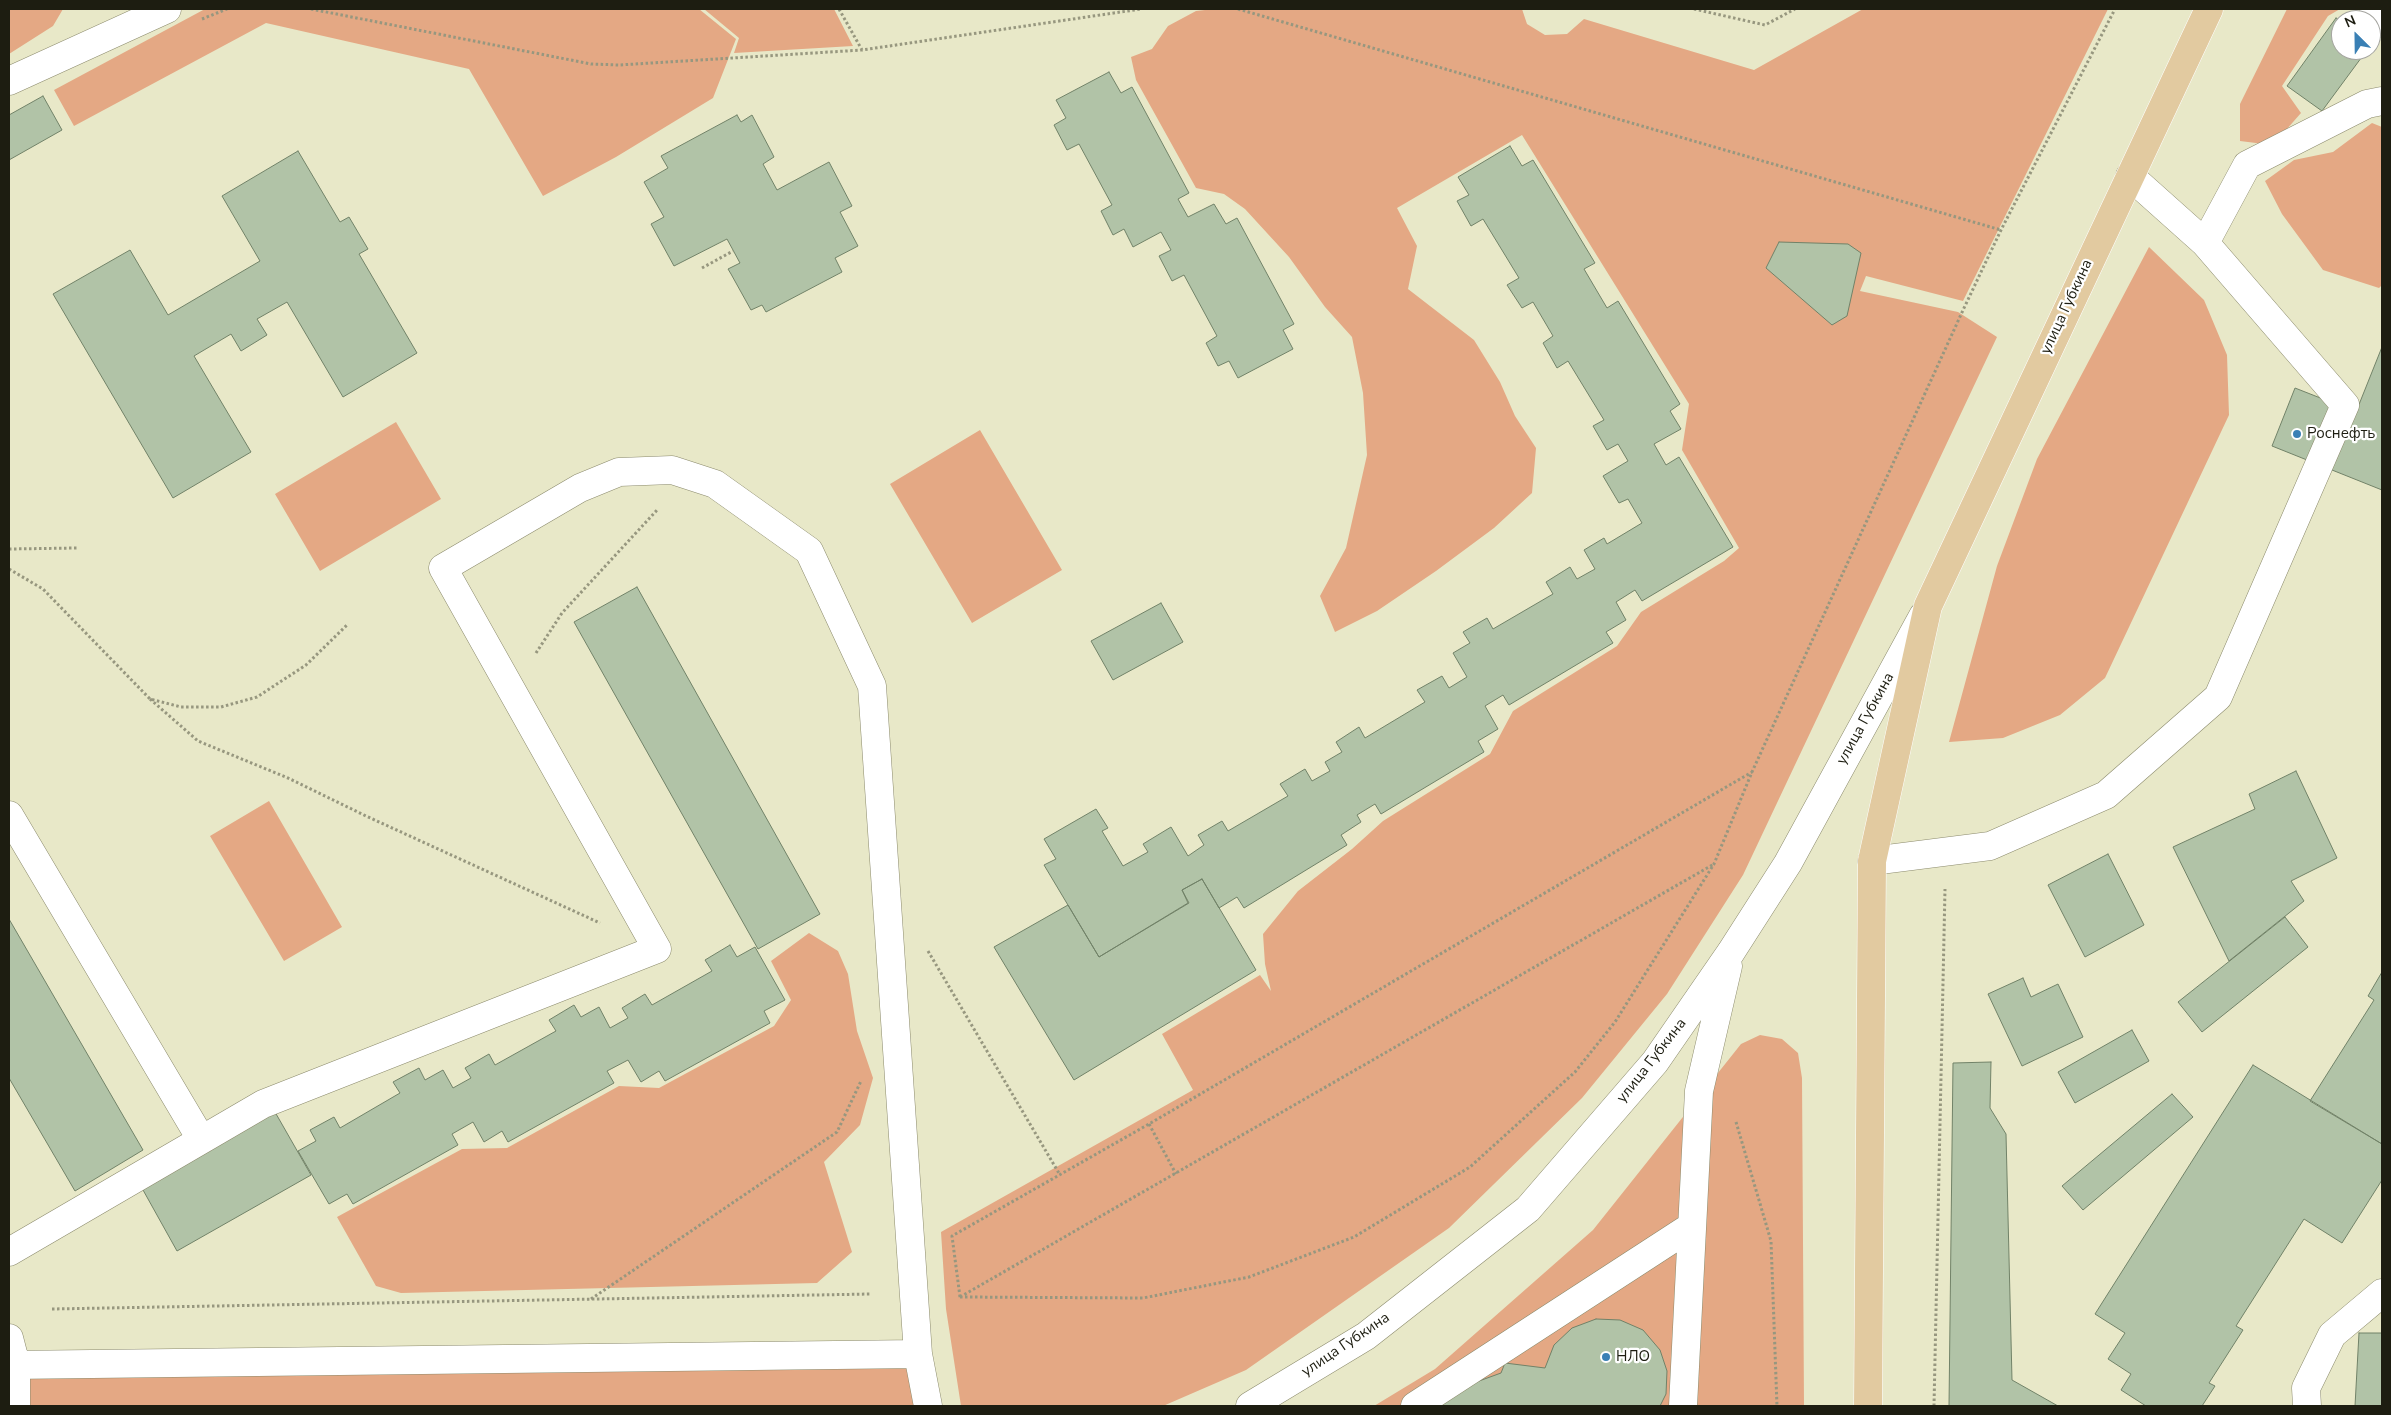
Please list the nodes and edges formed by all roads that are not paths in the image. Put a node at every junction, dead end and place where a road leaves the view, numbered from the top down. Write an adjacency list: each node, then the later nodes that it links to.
1 (167, 9): 4 (street)
2 (2209, 9): 8 (main road, улица Губкина)
3 (2374, 9): 5 (street)
4 (120, 18): 6 (street)
5 (2382, 23)
6 (9, 81)
7 (2377, 96): 9 (street)
8 (2130, 176): 9 (street); 10 (main road, улица Губкина)
9 (2205, 243): 12 (street)
10 (1928, 606): 12 (main road, улица Губкина); 13 (street, улица Губкина)
11 (9, 815): 14 (street)
12 (1872, 861): 26 (main road, улица Губкина)
13 (1731, 952): 15 (street); 23 (street, улица Губкина)
14 (201, 1139): 16 (street); 19 (street)
15 (1692, 1226): 24 (street); 25 (street)
16 (9, 1252)
17 (2382, 1293): 27 (street)
18 (9, 1338): 20 (street)
19 (918, 1354): 20 (street); 22 (street)
20 (12, 1365): 21 (street)
21 (16, 1406)
22 (928, 1406)
23 (1250, 1406)
24 (1415, 1406)
25 (1682, 1406)
26 (1868, 1406)
27 (2307, 1406)

